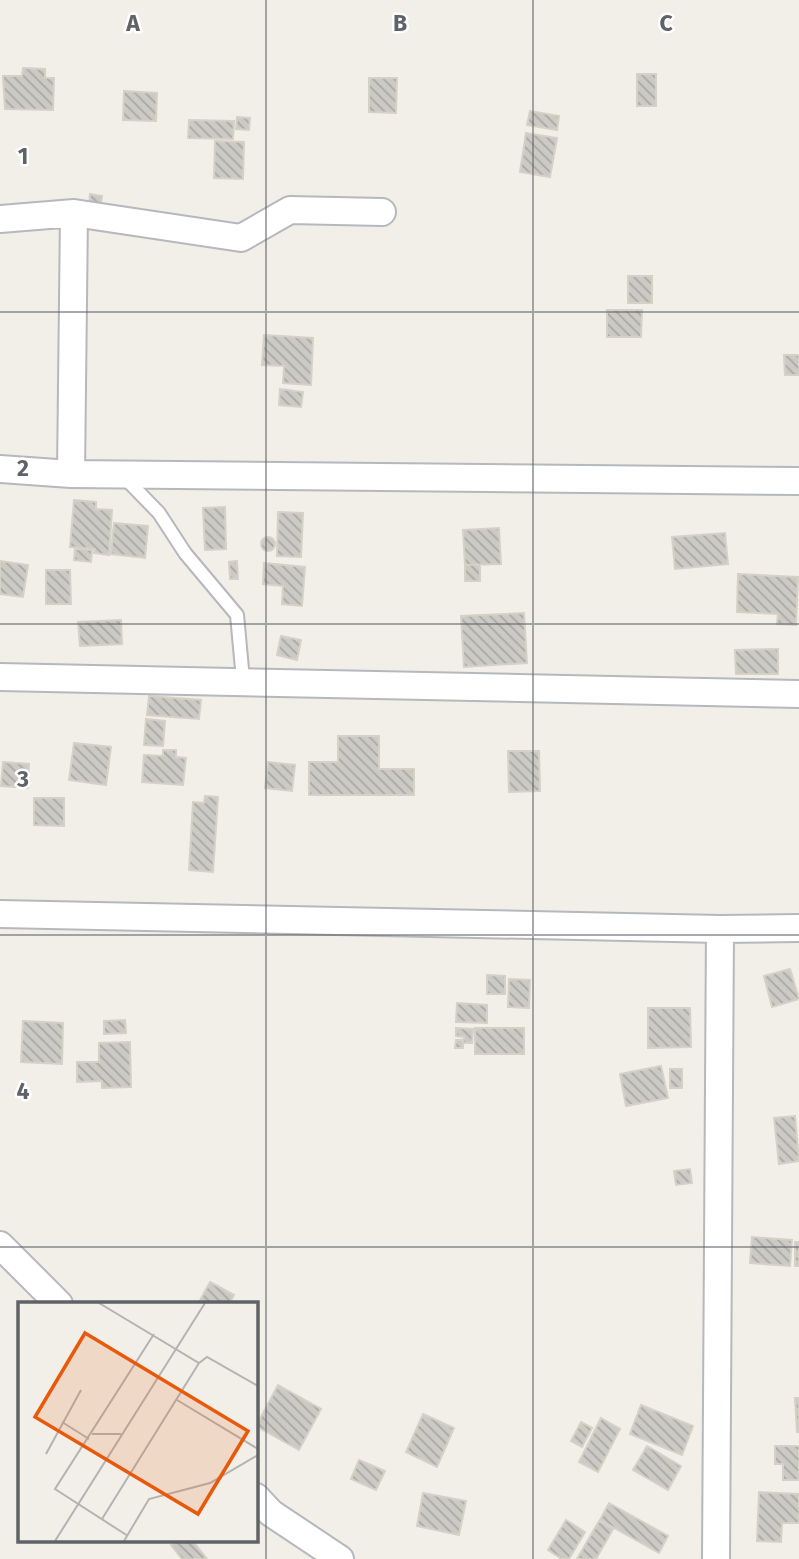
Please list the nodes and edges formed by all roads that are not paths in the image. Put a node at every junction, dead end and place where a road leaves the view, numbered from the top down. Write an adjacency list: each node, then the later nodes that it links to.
1 (382, 212): 2 (street)
2 (74, 213): 3 (street); 5 (street)
3 (0, 219)
4 (0, 469): 5 (street)
5 (71, 474): 6 (street)
6 (122, 474): 7 (street); 9 (lane)
7 (799, 481)
8 (0, 677): 9 (street)
9 (243, 680): 10 (street)
10 (799, 694)
11 (0, 914): 13 (street)
12 (799, 928): 13 (street)
13 (720, 929): 18 (street)
14 (0, 1245): 15 (street)
15 (57, 1302)
16 (257, 1498): 17 (street)
17 (340, 1559)
18 (716, 1559)

